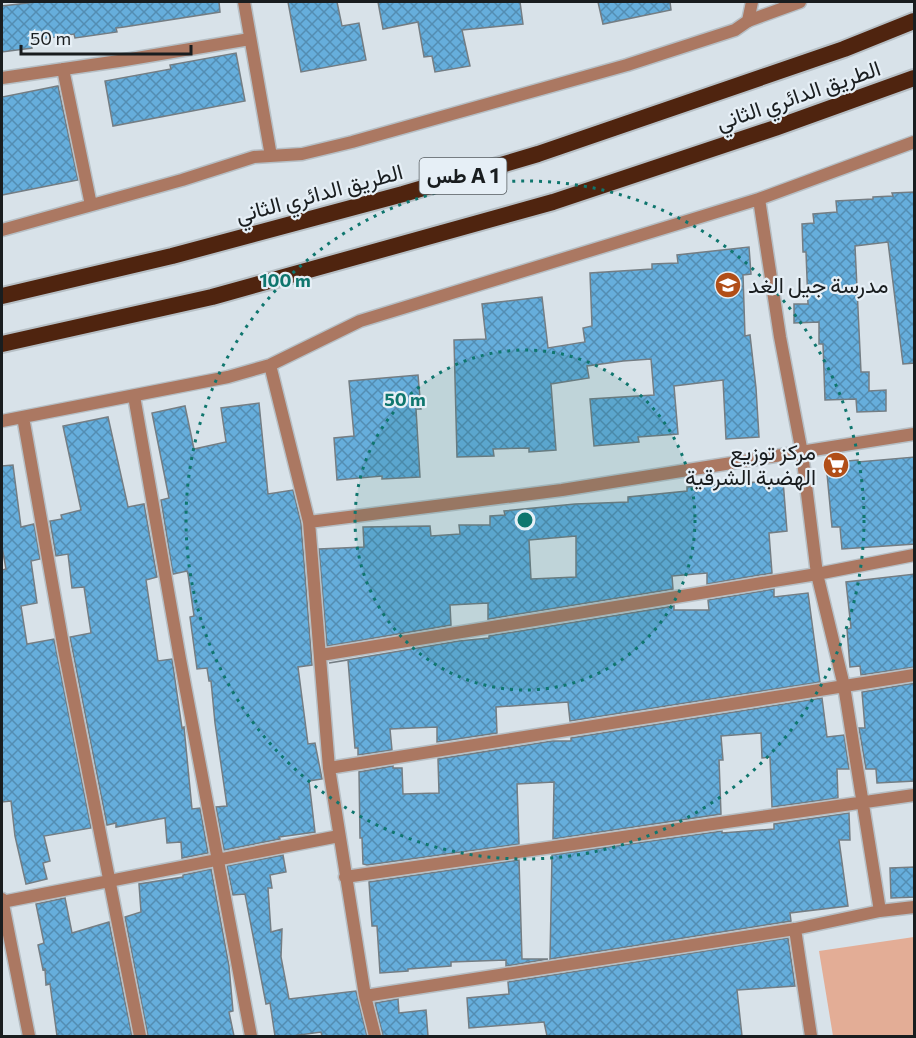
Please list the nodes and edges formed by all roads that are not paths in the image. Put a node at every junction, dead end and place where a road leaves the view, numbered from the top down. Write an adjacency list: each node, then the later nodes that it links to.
1 (244, 2): 6 (street)
2 (752, 2): 4 (street)
3 (800, 2): 4 (street)
4 (748, 21): 11 (street)
5 (915, 21): 15 (highway, الطريق الدائري الثاني / طس A 1)
6 (250, 39): 7 (street); 11 (street)
7 (63, 69): 8 (street); 13 (street)
8 (2, 78)
9 (915, 78): 16 (highway, الطريق الدائري الثاني / طس A 1)
10 (915, 142): 12 (street)
11 (271, 156): 13 (street)
12 (759, 199): 17 (street); 22 (street)
13 (91, 205): 14 (street)
14 (2, 230)
15 (2, 296)
16 (2, 344)
17 (270, 365): 18 (street); 23 (street)
18 (134, 396): 19 (street); 33 (street)
19 (23, 417): 20 (street); 35 (street)
20 (2, 421)
21 (915, 434): 22 (street)
22 (802, 453): 23 (street); 25 (street)
23 (309, 522): 26 (street)
24 (915, 555): 25 (street)
25 (817, 574): 26 (street); 28 (street)
26 (321, 655): 29 (street)
27 (915, 675): 28 (street)
28 (844, 686): 29 (street); 31 (street)
29 (329, 768): 32 (street)
30 (915, 795): 31 (street)
31 (863, 803): 34 (street); 38 (street)
32 (339, 836): 33 (street); 34 (street)
33 (218, 859): 35 (street); 43 (street)
34 (345, 877): 40 (street)
35 (110, 880): 36 (street); 42 (street)
36 (2, 901): 41 (street)
37 (915, 907): 38 (street)
38 (880, 911): 39 (street)
39 (795, 929): 40 (street); 45 (street)
40 (365, 996): 44 (street)
41 (29, 1036)
42 (140, 1036)
43 (251, 1036)
44 (375, 1036)
45 (811, 1036)

